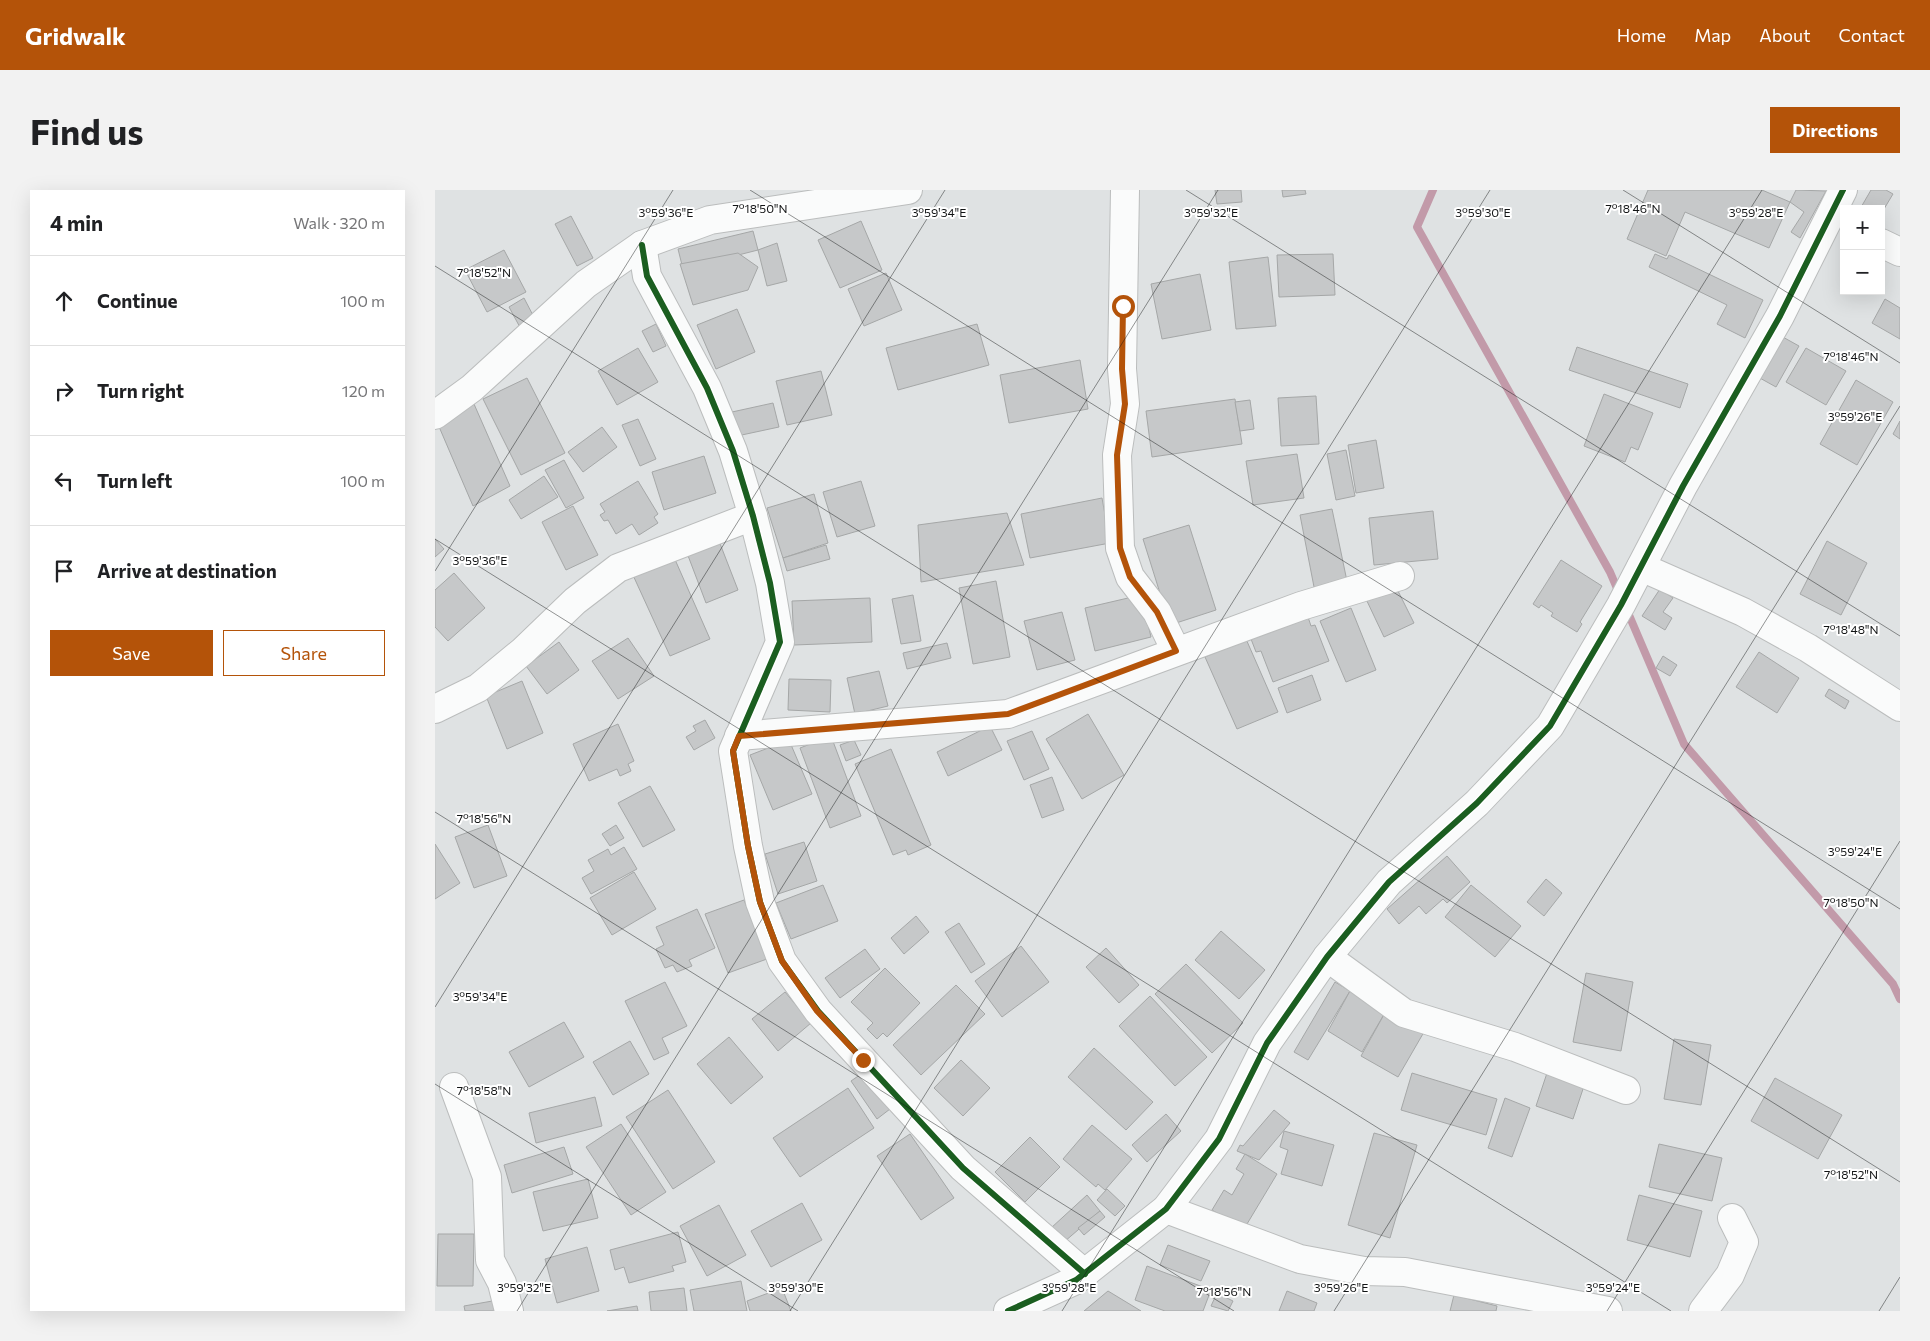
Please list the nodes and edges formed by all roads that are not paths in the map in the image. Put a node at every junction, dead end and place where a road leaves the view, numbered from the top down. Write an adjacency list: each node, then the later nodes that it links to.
1 (908, 190): 5 (street)
2 (1125, 190): 12 (street)
3 (1843, 190): 4 (street)
4 (1837, 222): 11 (street)
5 (642, 245): 8 (street); 9 (street)
6 (1885, 245): 7 (street)
7 (1900, 252)
8 (435, 415)
9 (753, 516): 14 (street); 15 (street)
10 (1400, 576): 12 (street)
11 (1631, 585): 13 (street); 16 (street)
12 (1176, 651): 15 (street)
13 (1900, 707)
14 (435, 709)
15 (739, 736): 21 (street)
16 (1327, 957): 18 (street); 19 (street)
17 (454, 1087): 23 (street)
18 (1626, 1090)
19 (1166, 1209): 21 (street); 25 (street)
20 (1732, 1218): 26 (street)
21 (1085, 1274): 22 (street)
22 (1038, 1306): 24 (street)
23 (509, 1311)
24 (1008, 1311)
25 (1608, 1311)
26 (1703, 1311)

